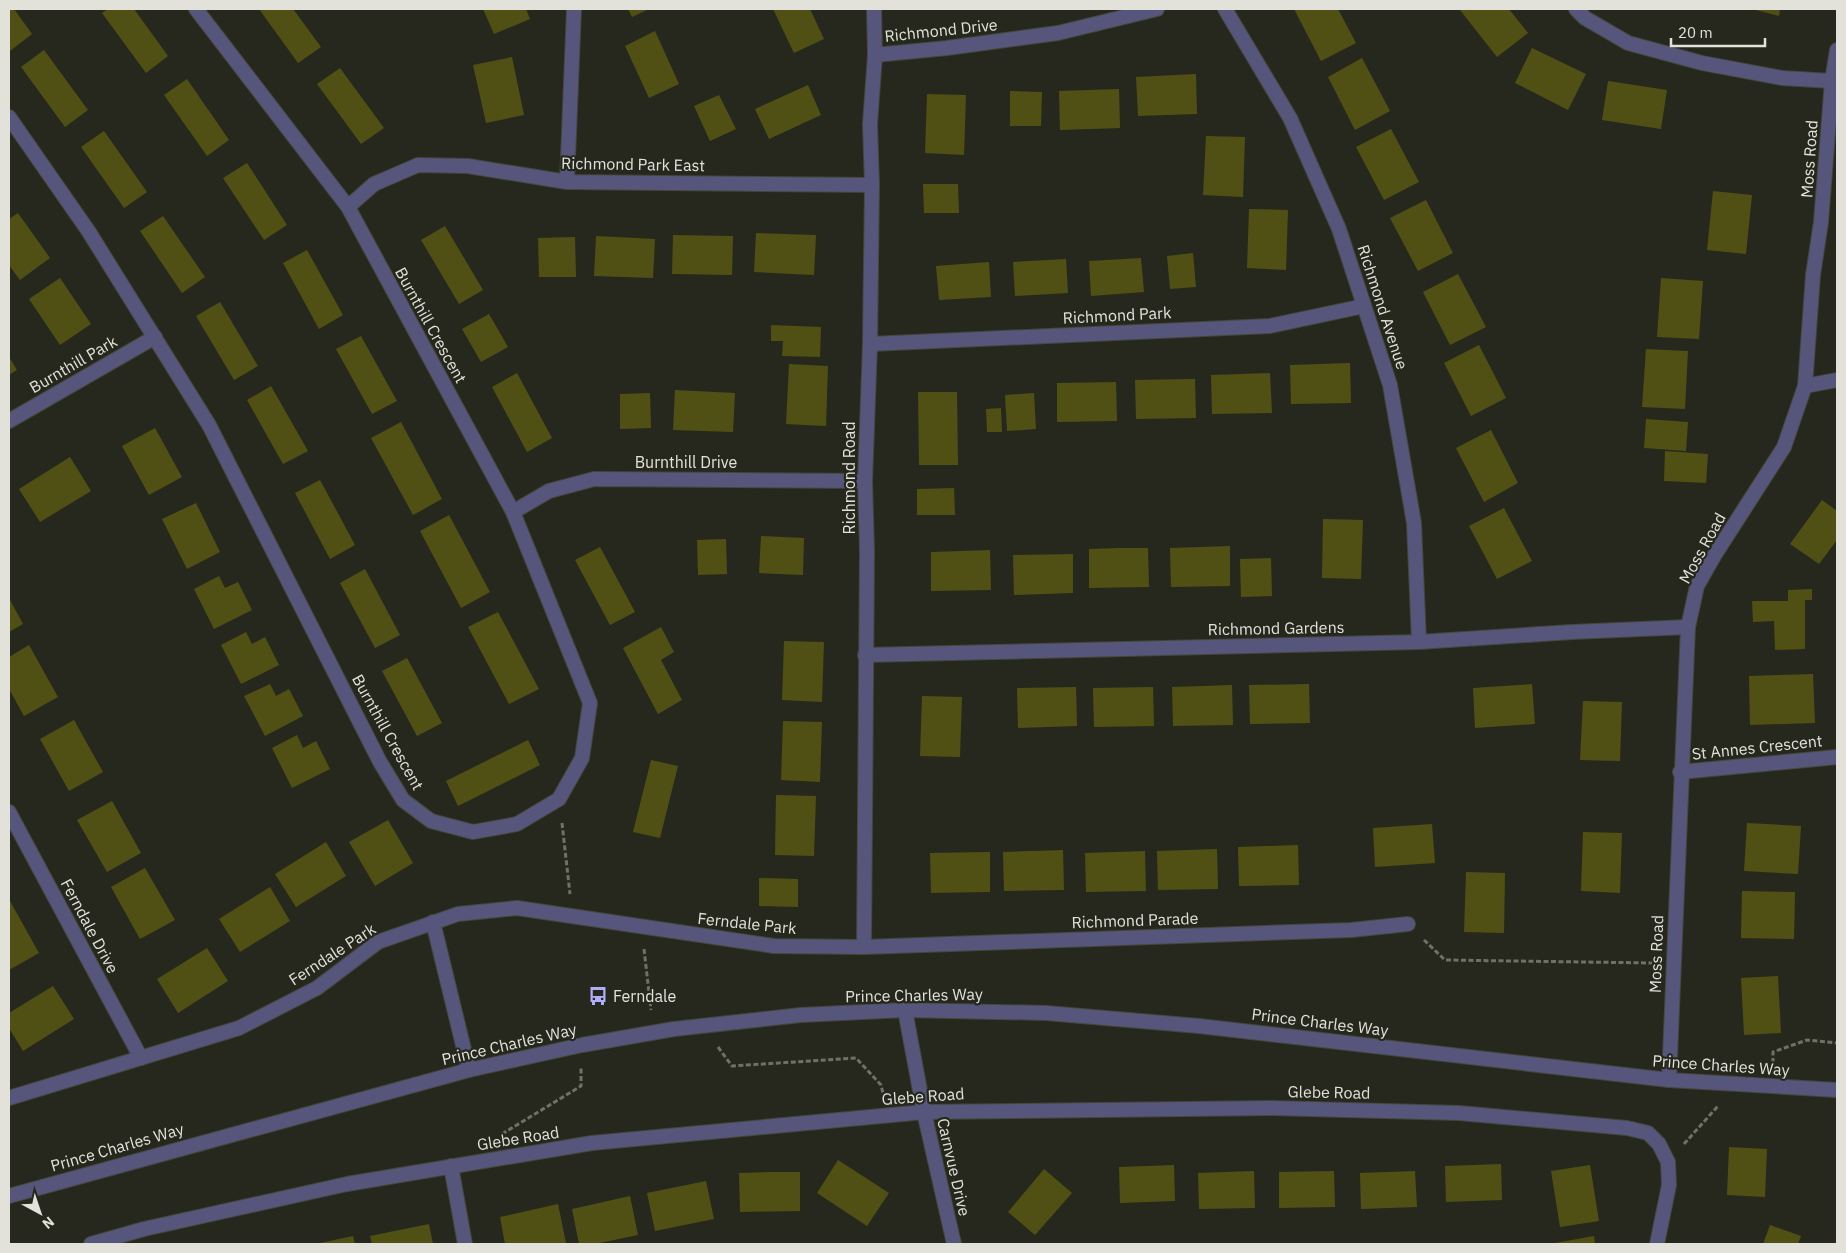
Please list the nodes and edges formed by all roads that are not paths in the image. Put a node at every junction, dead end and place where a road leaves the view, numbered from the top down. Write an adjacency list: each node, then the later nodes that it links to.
1 (196, 9): 13 (street, Burnthill Crescent)
2 (574, 9): 11 (street)
3 (874, 9): 8 (street, Richmond Road)
4 (1157, 9): 8 (street, Richmond Drive)
5 (1225, 9): 14 (street, Richmond Avenue)
6 (1576, 9): 9 (street)
7 (1837, 50): 9 (street, Moss Road)
8 (875, 55): 12 (street, Richmond Road)
9 (1832, 81): 18 (street, Moss Road)
10 (9, 117): 15 (street, Burnthill Crescent)
11 (567, 182): 12 (street, Richmond Park East); 13 (street, Richmond Park East)
12 (872, 185): 16 (street, Richmond Road)
13 (348, 208): 21 (street, Burnthill Crescent)
14 (1364, 306): 16 (street, Richmond Park); 23 (street, Richmond Avenue)
15 (155, 337): 19 (street, Burnthill Park); 21 (street, Burnthill Crescent)
16 (870, 344): 20 (street, Richmond Road)
17 (1837, 380): 18 (street)
18 (1805, 386): 22 (street, Moss Road)
19 (9, 421)
20 (865, 481): 21 (street, Burnthill Drive); 24 (street, Richmond Road)
21 (513, 512)
22 (1688, 627): 23 (street, Richmond Gardens); 26 (street, Moss Road)
23 (1419, 642): 24 (street, Richmond Gardens)
24 (865, 655): 30 (street, Richmond Road)
25 (1837, 756): 26 (street, St Annes Crescent)
26 (1680, 772): 34 (street, Moss Road)
27 (9, 812): 32 (street, Ferndale Drive)
28 (433, 922): 30 (street, Ferndale Park); 32 (street, Ferndale Park); 33 (street)
29 (1408, 924): 30 (street, Richmond Parade)
30 (864, 947)
31 (905, 1010): 33 (street, Prince Charles Way); 34 (street, Prince Charles Way); 37 (street, Carnvue Drive)
32 (141, 1058): 36 (street, Ferndale Park)
33 (469, 1070): 39 (street, Prince Charles Way)
34 (1669, 1080): 35 (street, Prince Charles Way)
35 (1837, 1090)
36 (9, 1098)
37 (924, 1112): 38 (street, Glebe Road); 42 (street, Carnvue Drive); 43 (street, Glebe Road)
38 (451, 1166): 40 (street, Glebe Road); 41 (street)
39 (9, 1196)
40 (91, 1244)
41 (464, 1244)
42 (954, 1244)
43 (1657, 1244)

